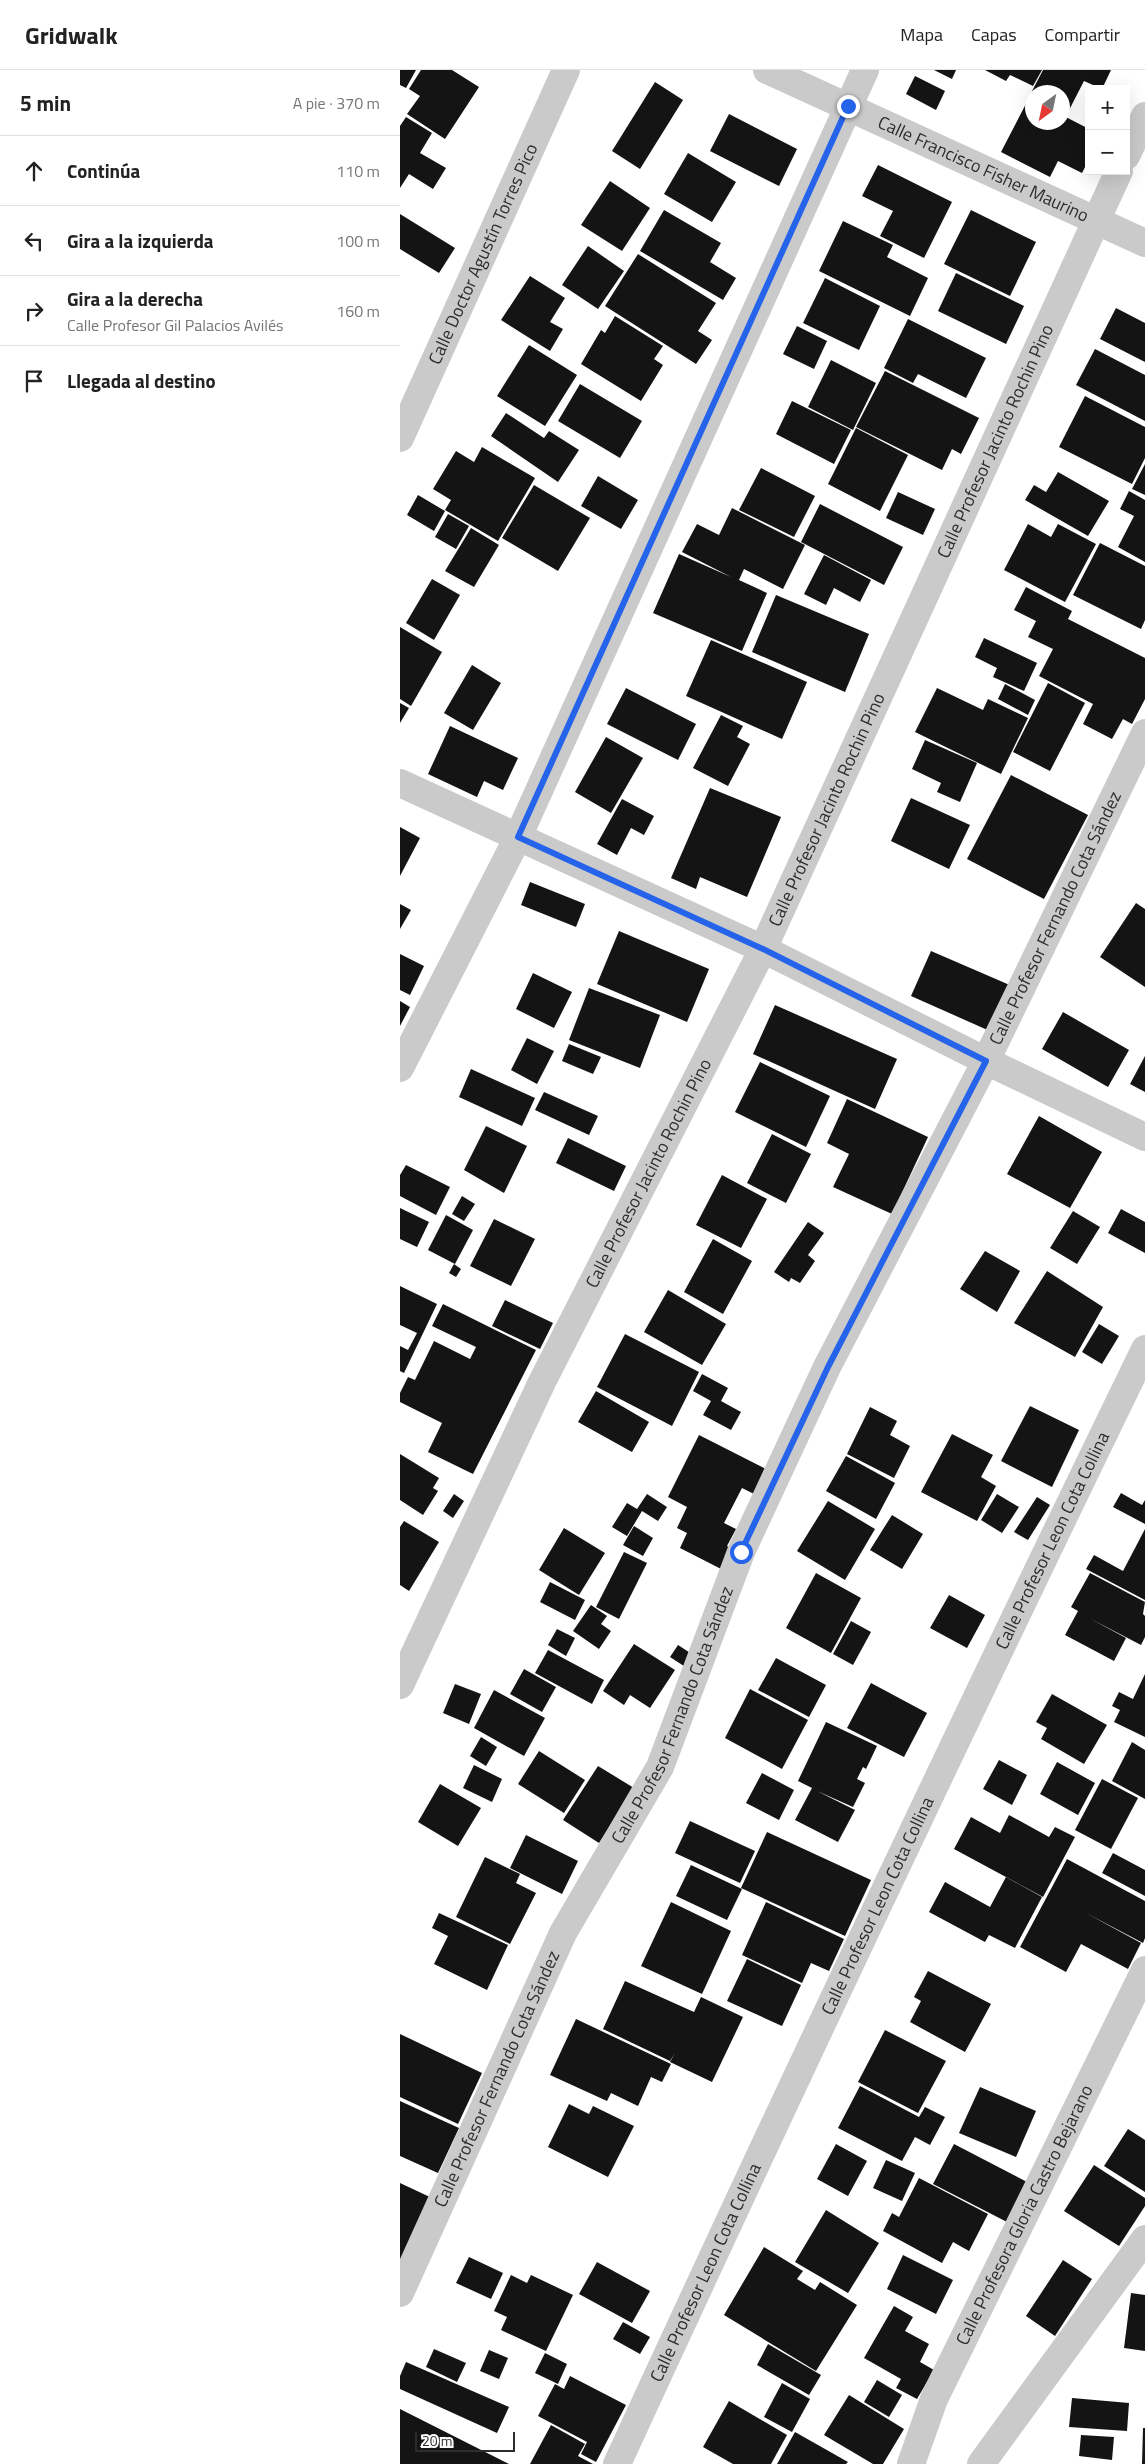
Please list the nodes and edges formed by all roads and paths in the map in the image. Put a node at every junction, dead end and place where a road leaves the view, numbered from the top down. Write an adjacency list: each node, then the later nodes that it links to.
1 (566, 70): 10 (street, Calle Doctor Agustín Torres Pico)
2 (767, 70): 4 (street, Calle Francisco Fisher Maurino)
3 (865, 70): 4 (street)
4 (848, 106): 8 (street, Calle Francisco Fisher Maurino); 13 (street)
5 (1145, 116): 6 (street)
6 (1130, 148)
7 (1117, 175): 8 (street, Calle Profesor Jacinto Rochin Pino)
8 (1096, 219): 9 (street, Calle Francisco Fisher Maurino); 14 (street, Calle Profesor Jacinto Rochin Pino)
9 (1145, 243)
10 (400, 438)
11 (1145, 733): 15 (street, Calle Profesor Fernando Cota Sández)
12 (400, 783): 13 (street)
13 (518, 837): 14 (street); 16 (street)
14 (763, 949): 15 (street); 19 (street, Calle Profesor Jacinto Rochin Pino)
15 (986, 1061): 17 (street); 22 (street, Calle Profesor Fernando Cota Sández)
16 (400, 1068)
17 (1145, 1137)
18 (1145, 1349): 23 (street, Calle Profesor Leon Cota Collina)
19 (400, 1685)
20 (1145, 1970): 24 (street, Calle Profesora Gloria Castro Bejarano)
21 (1142, 2248): 25 (street)
22 (400, 2293)
23 (617, 2464)
24 (911, 2464)
25 (981, 2464)

